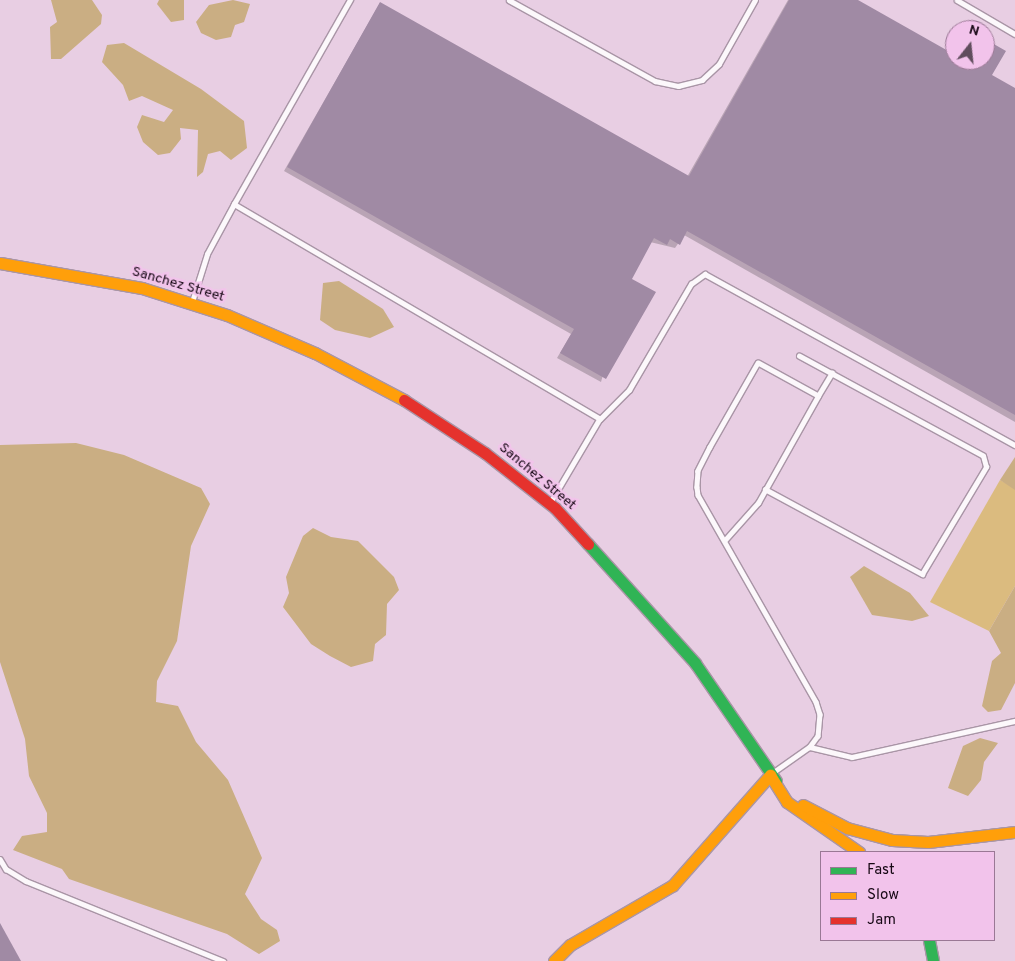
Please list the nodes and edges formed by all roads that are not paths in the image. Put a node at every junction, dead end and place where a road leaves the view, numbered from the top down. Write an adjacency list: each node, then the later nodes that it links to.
1 (350, 0): 6 (lane)
2 (509, 0): 3 (lane)
3 (755, 0)
4 (957, 0): 5 (lane)
5 (1015, 34)
6 (234, 204): 8 (lane); 12 (lane)
7 (0, 263): 8 (main road, Sanchez Street)
8 (191, 304): 15 (main road, Sanchez Street)
9 (799, 356): 10 (lane)
10 (832, 373): 11 (lane); 14 (lane)
11 (818, 396): 14 (lane); 16 (lane)
12 (600, 419): 13 (lane); 15 (lane)
13 (1015, 444)
14 (766, 489): 16 (lane)
15 (550, 504): 19 (main road, Sanchez Street)
16 (724, 540): 18 (lane)
17 (1015, 721): 18 (lane)
18 (810, 747): 19 (lane)
19 (770, 775): 20 (main road, Sanchez Street); 21 (main road); 25 (main road)
20 (1015, 832)
21 (858, 851)
22 (0, 859): 24 (lane)
23 (929, 941): 26 (main road)
24 (223, 961)
25 (554, 961)
26 (933, 961)

